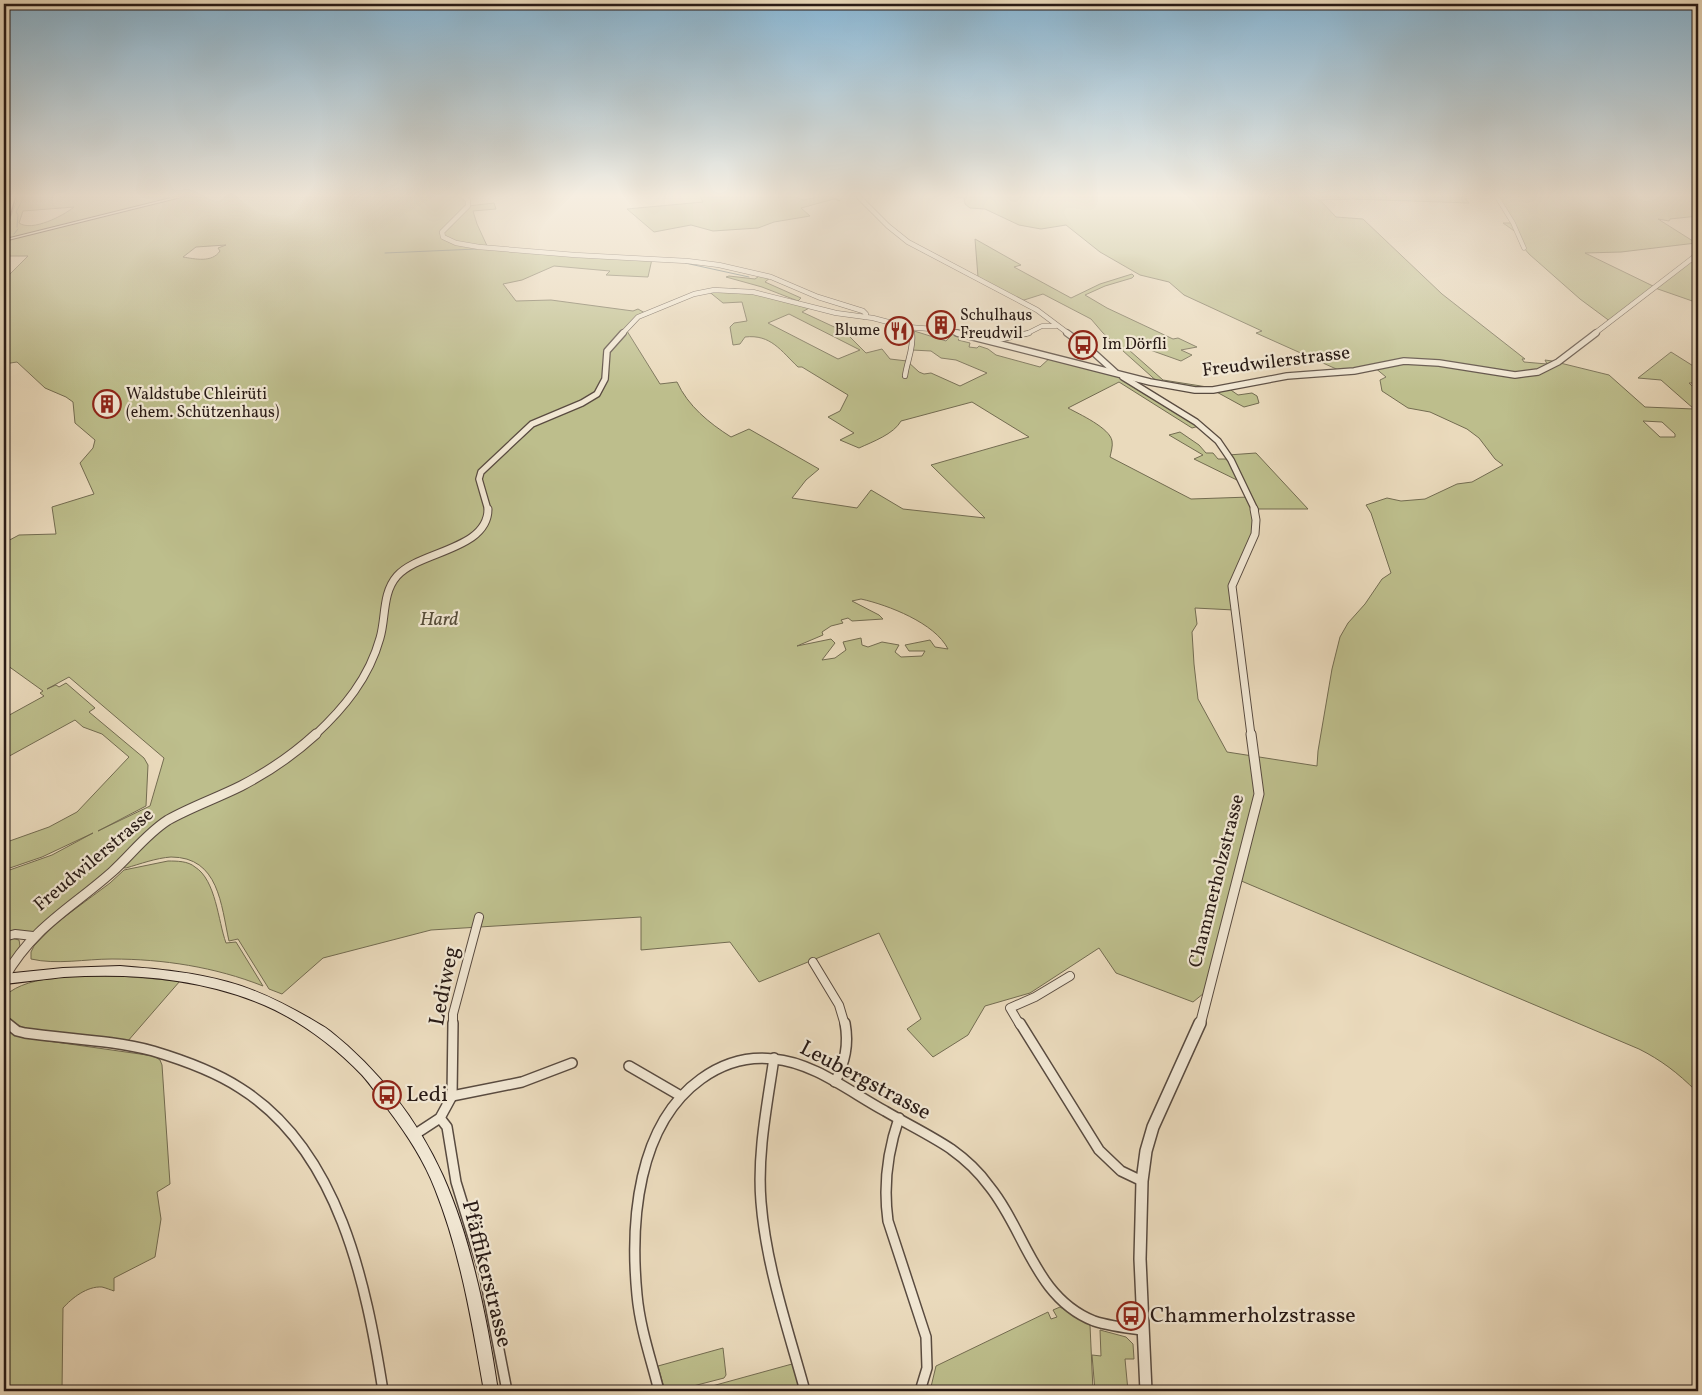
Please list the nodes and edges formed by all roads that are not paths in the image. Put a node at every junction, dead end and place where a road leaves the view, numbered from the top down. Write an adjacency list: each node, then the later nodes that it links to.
1 (696, 262): 4 (street)
2 (947, 262): 5 (street)
3 (1688, 262): 10 (street, Freudwilerstrasse)
4 (865, 316): 8 (street, Freudwilerstrasse); 13 (street, Freudwilerstrasse)
5 (1047, 319): 6 (street); 7 (street)
6 (1042, 326): 7 (street); 9 (street)
7 (1056, 326): 10 (street)
8 (911, 327): 9 (street, Freudwilerstrasse); 11 (street)
9 (993, 341): 10 (street, Freudwilerstrasse)
10 (1120, 374): 28 (street, Chammerholzstrasse)
11 (905, 376)
12 (479, 917): 23 (street, Lediweg)
13 (33, 936): 14 (street); 17 (street, Freudwilerstrasse)
14 (4, 937)
15 (813, 962): 22 (street)
16 (1070, 976): 28 (street)
17 (4, 979): 27 (main road, Pfäffikerstrasse)
18 (4, 1021): 30 (street)
19 (774, 1058): 22 (street, Leubergstrasse); 24 (street, Leubergstrasse); 34 (street)
20 (572, 1063): 23 (street)
21 (629, 1066): 24 (street)
22 (835, 1082): 26 (street, Leubergstrasse)
23 (452, 1096): 25 (street, Lediweg)
24 (680, 1096): 33 (street, Leubergstrasse)
25 (440, 1118): 27 (street, Lediweg); 32 (street)
26 (899, 1118): 29 (street, Leubergstrasse); 35 (street)
27 (414, 1135): 31 (main road, Pfäffikerstrasse)
28 (1142, 1181): 29 (street, Chammerholzstrasse)
29 (1142, 1330): 36 (street, Chammerholzstrasse)
30 (383, 1391)
31 (491, 1391)
32 (507, 1391)
33 (659, 1391)
34 (805, 1391)
35 (920, 1391)
36 (1146, 1391)

